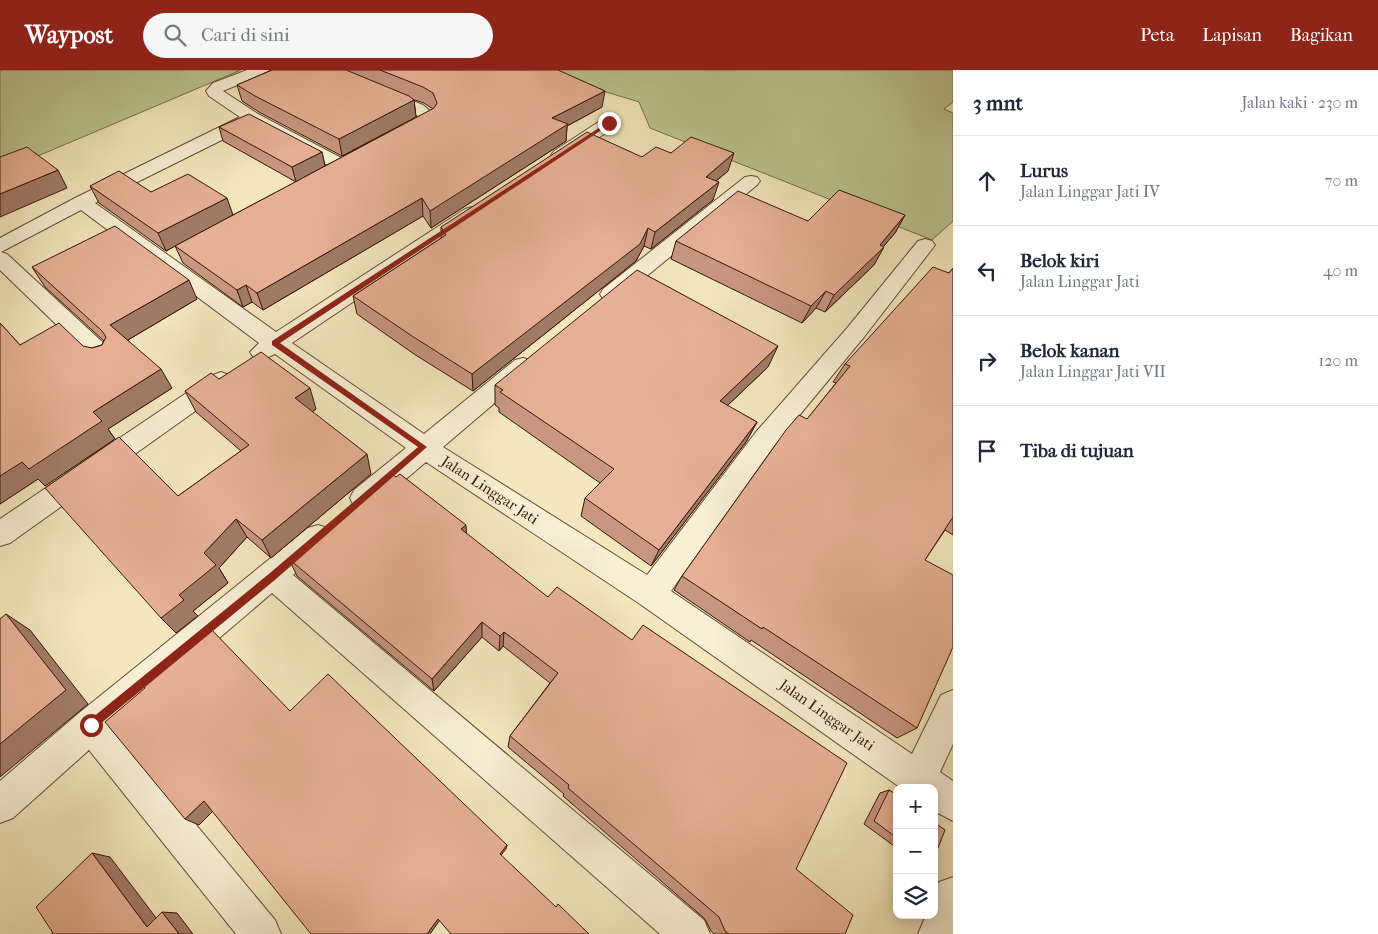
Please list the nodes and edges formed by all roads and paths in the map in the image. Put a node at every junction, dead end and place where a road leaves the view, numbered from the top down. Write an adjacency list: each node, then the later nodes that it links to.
1 (261, 70): 3 (street)
2 (324, 70): 5 (street)
3 (252, 118): 6 (street); 9 (street)
4 (609, 123): 7 (street)
5 (392, 139)
6 (341, 165)
7 (544, 166)
8 (751, 181): 14 (street)
9 (82, 202): 12 (street); 15 (street, Jalan Linggar Jati)
10 (487, 204): 15 (street)
11 (925, 245): 21 (street)
12 (0, 246)
13 (0, 258): 17 (street)
14 (598, 305)
15 (275, 343): 18 (street, Jalan Linggar Jati); 19 (street)
16 (537, 354): 18 (street)
17 (104, 357)
18 (423, 447): 20 (street); 21 (street, Jalan Linggar Jati)
19 (0, 534)
20 (273, 576): 23 (street); 31 (street)
21 (651, 594): 24 (street, Jalan Linggar Jati)
22 (953, 707): 25 (street)
23 (91, 725): 28 (street); 30 (street)
24 (928, 784)
25 (929, 784)
26 (938, 792): 27 (street, Jalan Linggar Jati)
27 (953, 803)
28 (0, 805)
29 (953, 896): 32 (street)
30 (261, 934)
31 (690, 934)
32 (938, 934)

